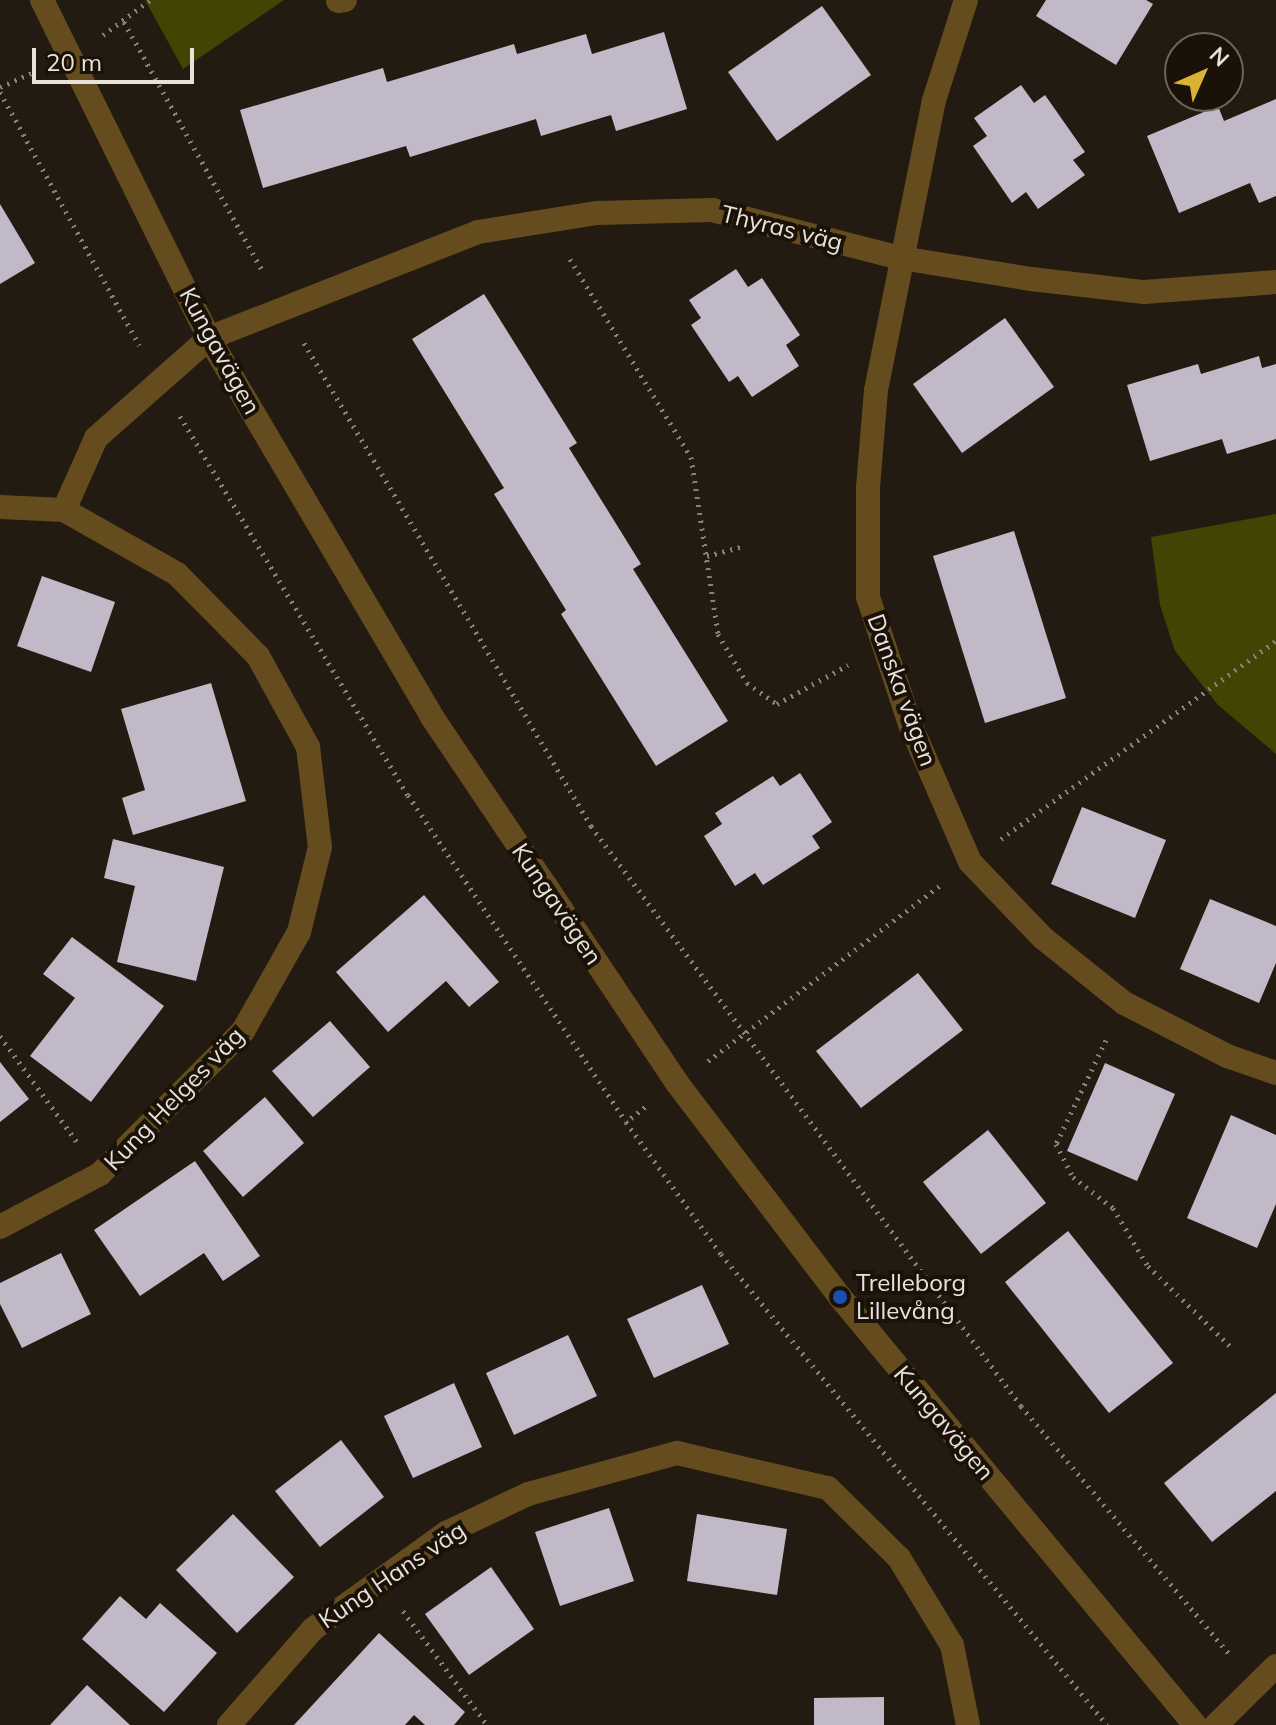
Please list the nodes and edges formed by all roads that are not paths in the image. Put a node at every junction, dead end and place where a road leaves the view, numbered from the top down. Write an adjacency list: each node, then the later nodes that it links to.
1 (42, 0): 7 (street, Kungavägen)
2 (345, 0): 4 (street)
3 (966, 0): 5 (street, Danska vägen)
4 (338, 1)
5 (901, 258): 6 (street, Thyras väg); 7 (street, Thyras väg); 10 (street, Danska vägen)
6 (1276, 282)
7 (209, 338): 9 (street); 15 (street, Kungavägen)
8 (0, 507): 9 (street, Kung Helges väg)
9 (64, 510): 11 (street, Kung Helges väg)
10 (1276, 1073)
11 (0, 1227)
12 (1276, 1666): 16 (street)
13 (229, 1725): 14 (street, Kung Hans väg)
14 (968, 1725)
15 (1195, 1725)
16 (1216, 1725)

